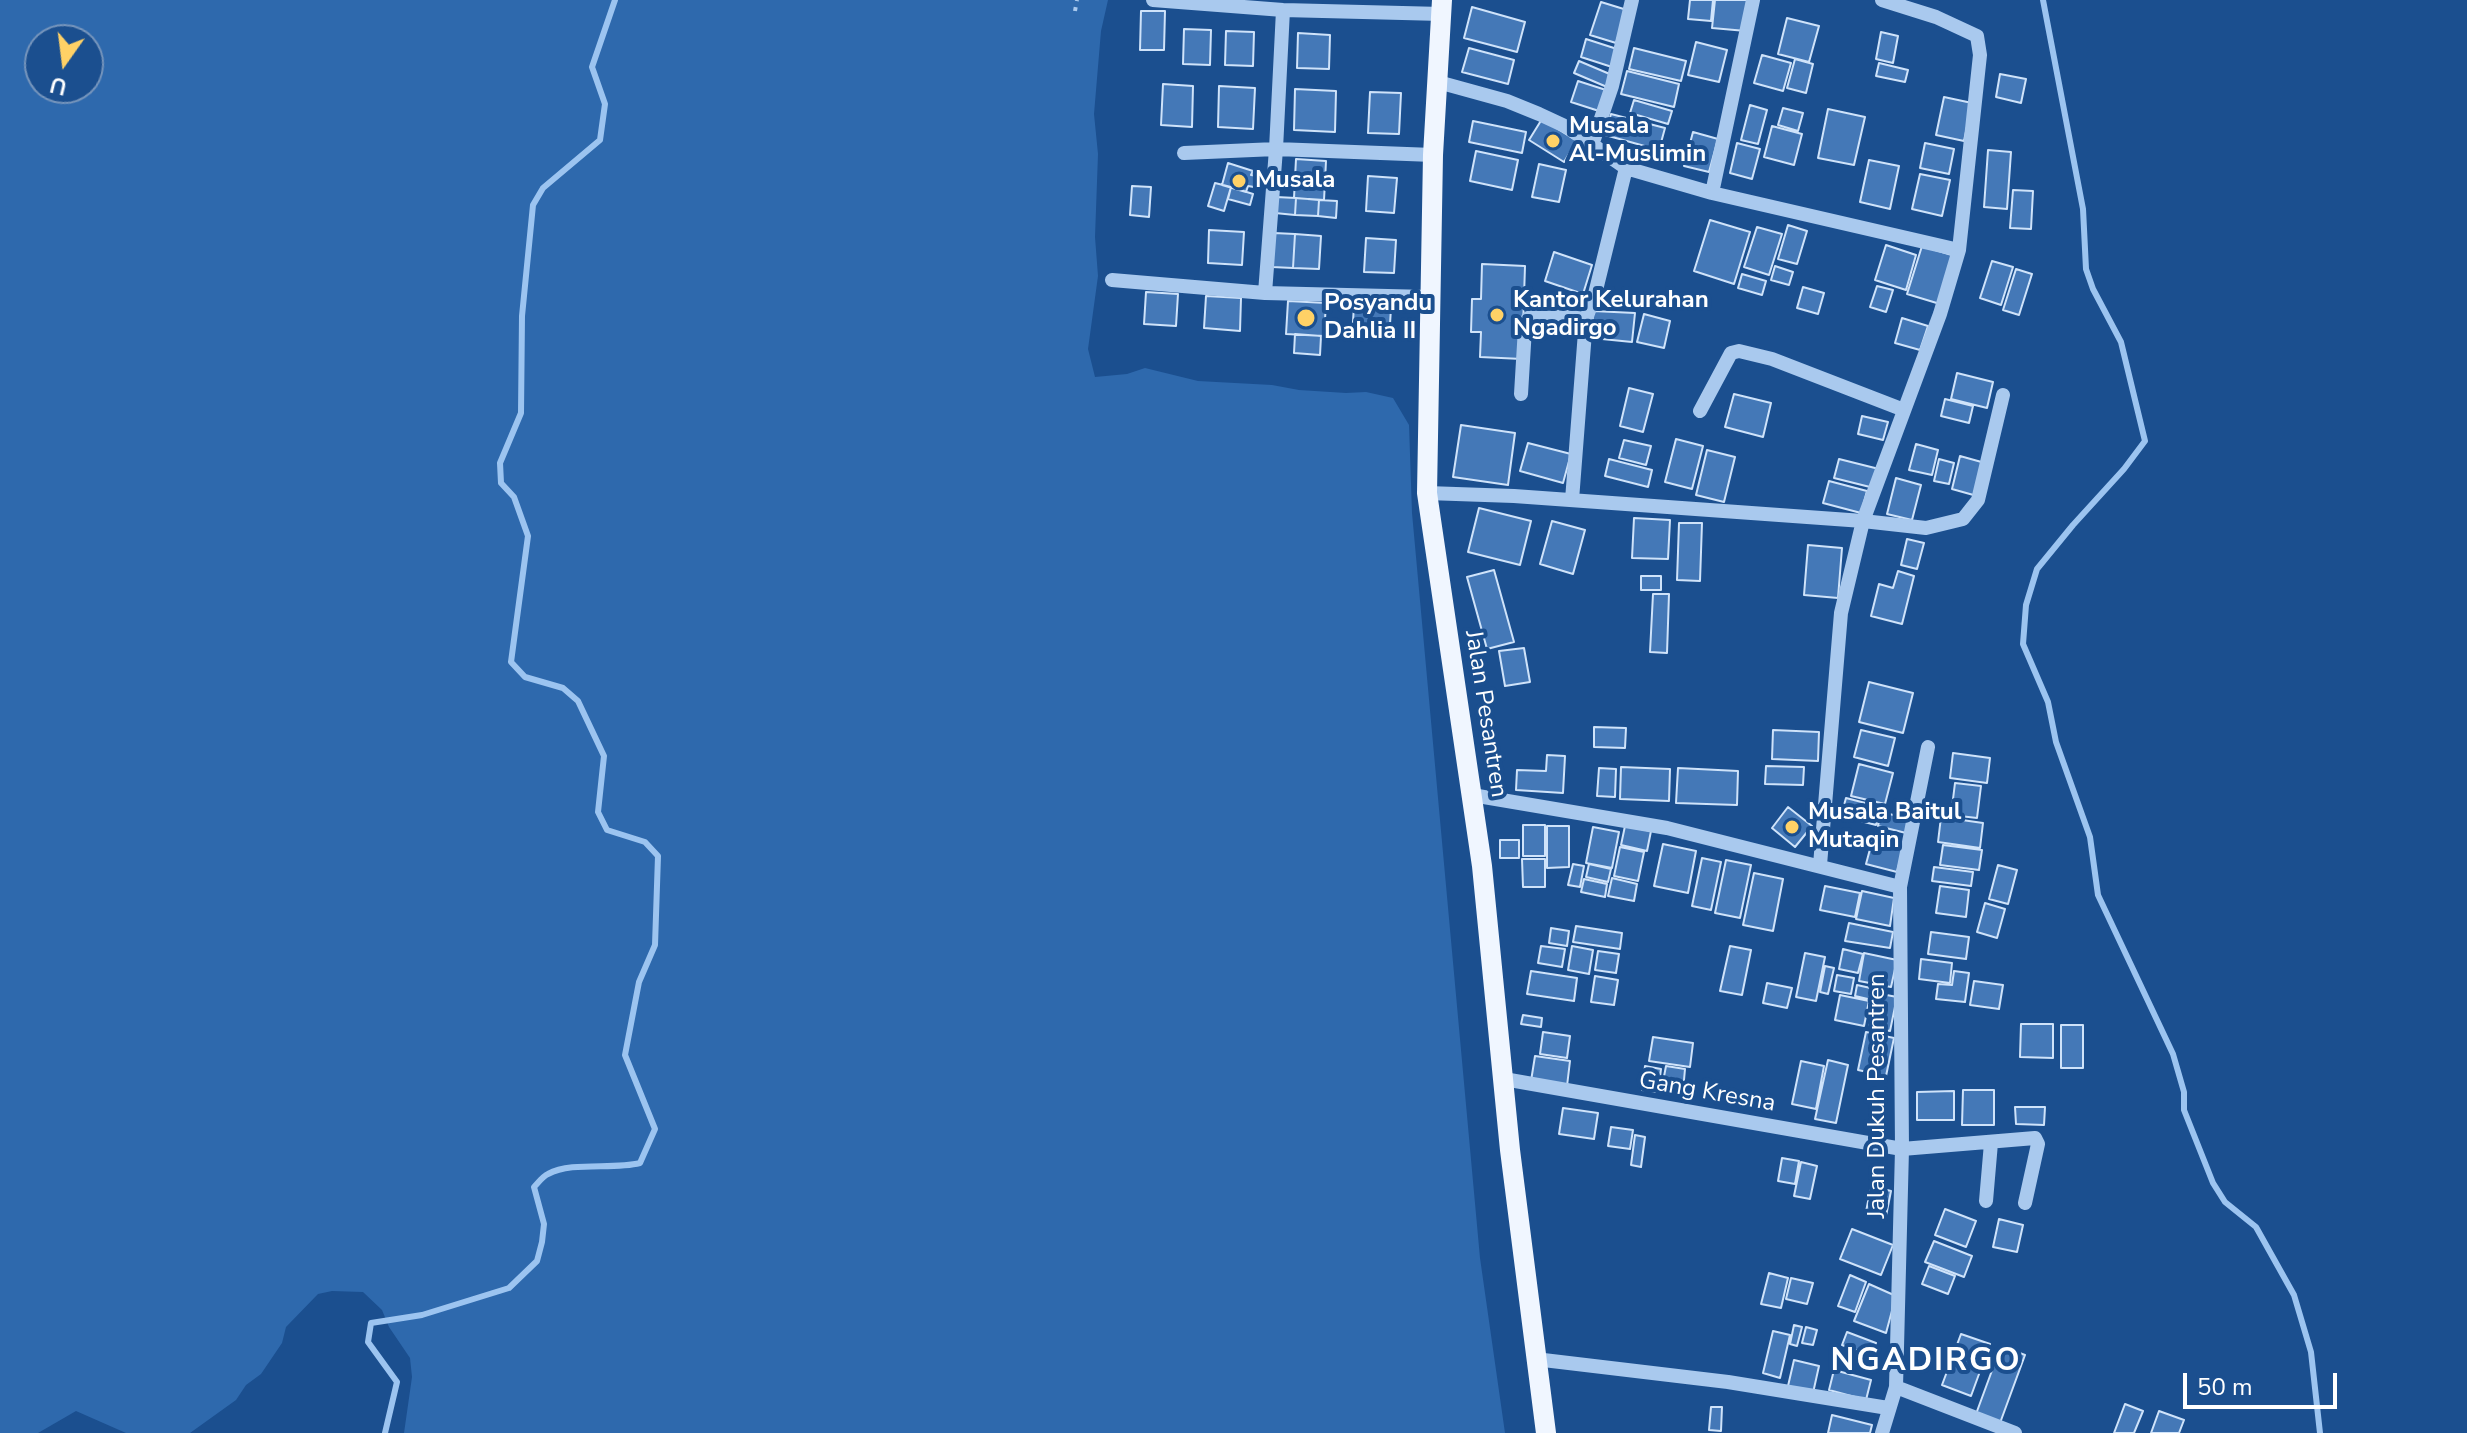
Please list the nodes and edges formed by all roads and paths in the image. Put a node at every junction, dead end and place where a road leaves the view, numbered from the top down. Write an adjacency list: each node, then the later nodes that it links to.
1 (1077, 0): 8 (path)
2 (1153, 0): 7 (street)
3 (1632, 0): 10 (street)
4 (1753, 0): 15 (street)
5 (1882, 0): 16 (street)
6 (1442, 7): 7 (street); 9 (main road, Jalan Pesantren)
7 (1283, 10): 11 (street)
8 (1075, 11)
9 (1438, 82): 10 (street); 13 (main road, Jalan Pesantren)
10 (1592, 145): 14 (street)
11 (1276, 149): 12 (street); 13 (street); 18 (street)
12 (1184, 153)
13 (1433, 155): 19 (main road, Jalan Pesantren)
14 (1626, 168): 15 (street); 20 (street)
15 (1712, 193): 16 (street)
16 (1959, 250): 23 (street)
17 (1112, 280): 18 (street)
18 (1265, 293): 19 (street)
19 (1429, 297): 25 (main road, Jalan Pesantren)
20 (1586, 319): 21 (street); 26 (street)
21 (1521, 394)
22 (2003, 395): 27 (street)
23 (1904, 410): 24 (street); 27 (street)
24 (1700, 411)
25 (1427, 493): 26 (street); 29 (main road, Jalan Pesantren)
26 (1572, 500): 27 (street)
27 (1863, 521): 30 (street)
28 (1928, 747): 31 (street, Jalan Dukuh Pesantren)
29 (1472, 795): 30 (street); 32 (main road, Jalan Pesantren)
30 (1820, 865): 31 (street)
31 (1900, 887): 34 (street, Jalan Dukuh Pesantren)
32 (1504, 1079): 34 (street, Gang Kresna); 37 (main road, Jalan Pesantren)
33 (1991, 1143): 34 (street, Gang Kresna); 35 (street); 36 (street, Gang Kresna)
34 (1902, 1149): 38 (street, Jalan Dukuh Pesantren)
35 (1986, 1201)
36 (2025, 1203)
37 (1535, 1359): 39 (street); 40 (main road, Jalan Pesantren)
38 (1896, 1387): 39 (street, Jalan Dukuh Pesantren); 42 (street)
39 (1888, 1408): 41 (street, Jalan Dukuh Pesantren)
40 (1546, 1433)
41 (1882, 1433)
42 (2015, 1433)

